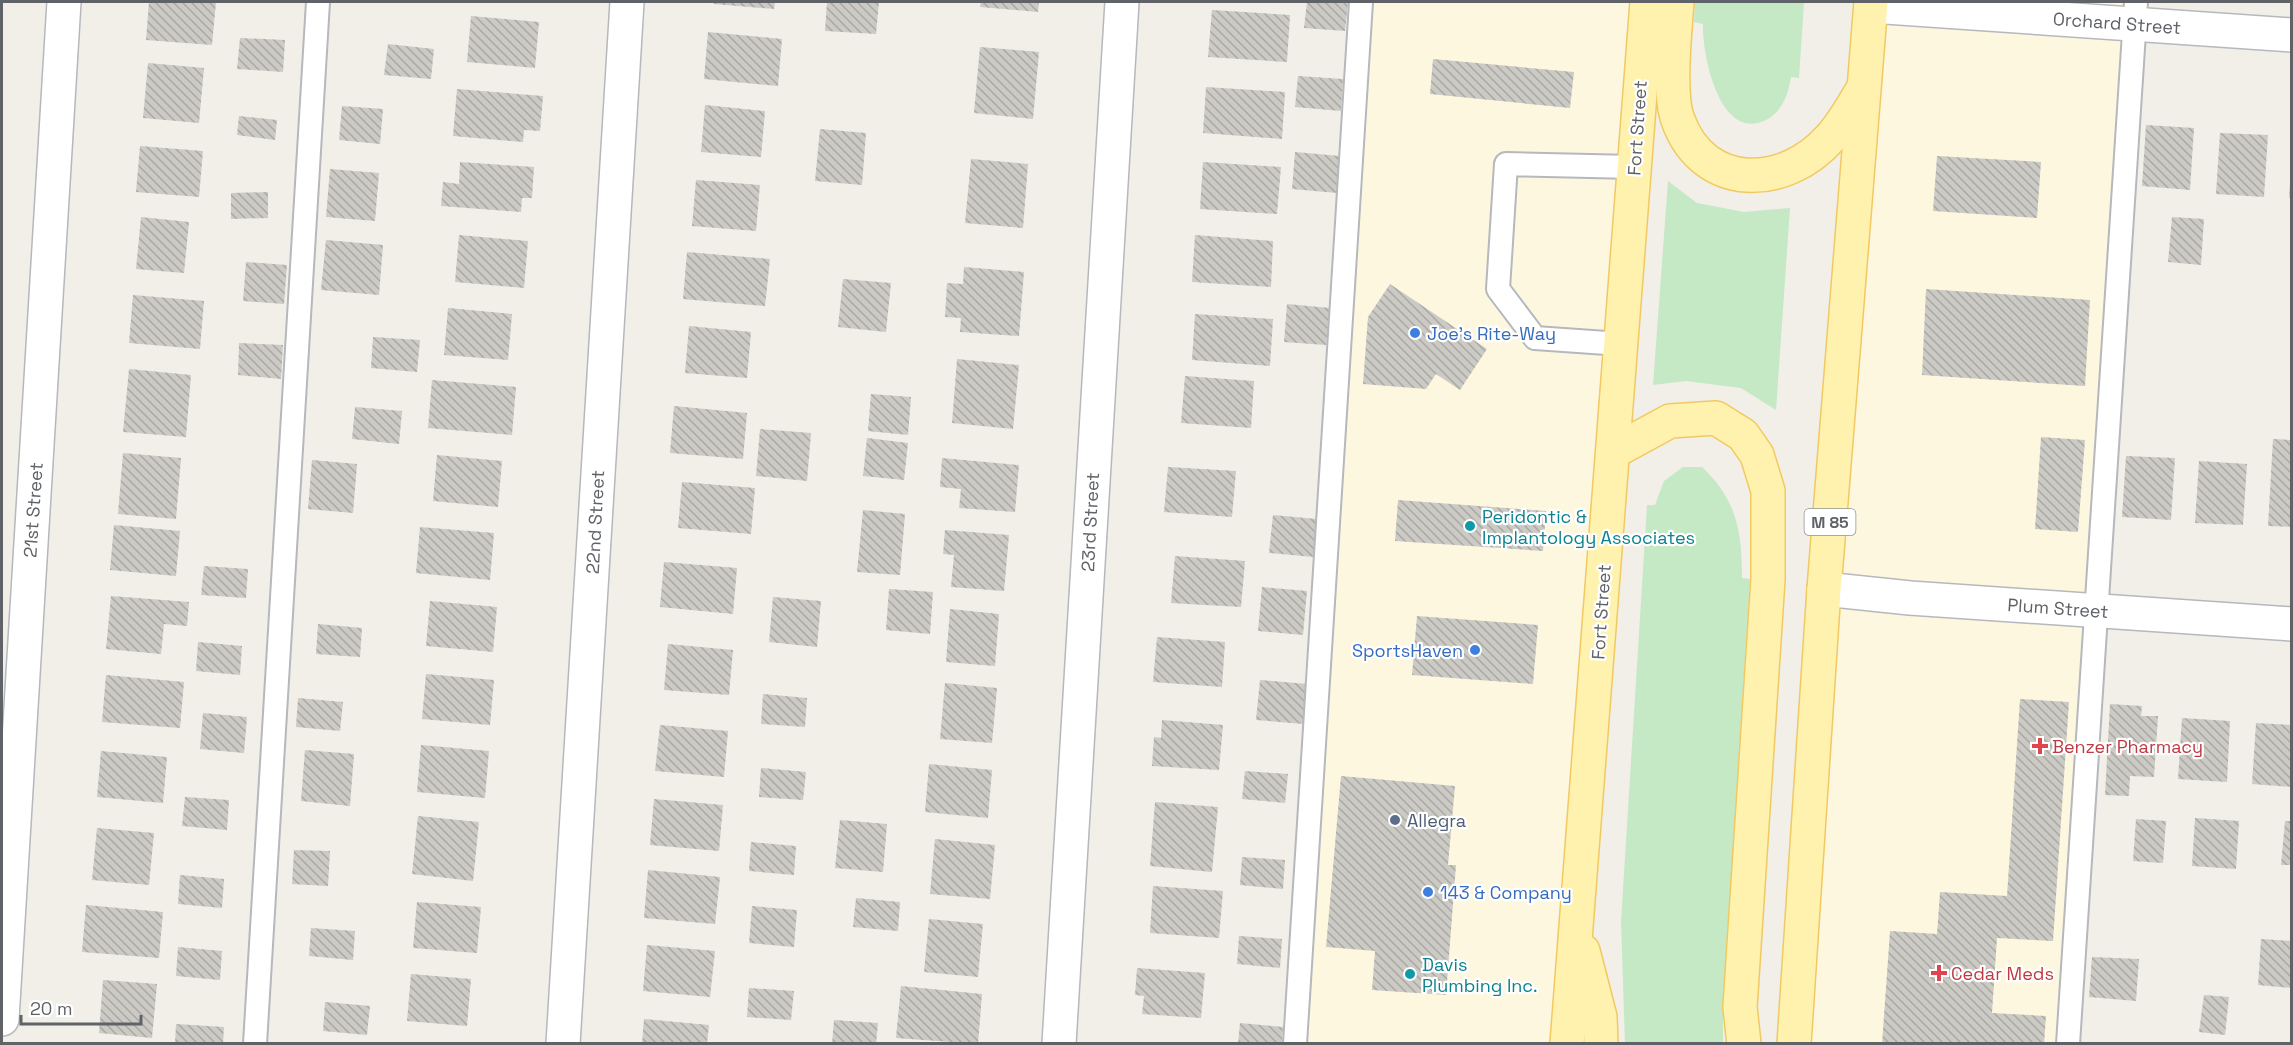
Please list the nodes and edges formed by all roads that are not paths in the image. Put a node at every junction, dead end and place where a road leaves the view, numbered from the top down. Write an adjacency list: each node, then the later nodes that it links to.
1 (64, 2): 19 (street, 21st Street)
2 (318, 2): 20 (lane)
3 (627, 2): 21 (street, 22nd Street)
4 (1122, 2): 22 (street, 23rd Street)
5 (1361, 2): 23 (lane)
6 (1647, 2): 12 (main road, Fort Street)
7 (1677, 2): 11 (main road)
8 (1871, 4): 9 (street, Orchard Street); 11 (main road, M 85)
9 (2135, 13): 10 (street, Orchard Street); 16 (lane)
10 (2292, 36)
11 (1865, 86): 15 (main road, M 85)
12 (1634, 167): 13 (main road, Fort Street); 13 (lane)
13 (1621, 344): 14 (main road, Fort Street)
14 (1613, 452): 18 (main road, Fort Street); 26 (main road)
15 (1824, 589): 16 (street, Plum Street); 27 (main road, M 85)
16 (2096, 610): 17 (street, Plum Street); 28 (lane)
17 (2292, 624)
18 (1577, 926): 24 (main road, Fort Street); 25 (main road)
19 (2, 1019)
20 (255, 1044)
21 (563, 1044)
22 (1059, 1044)
23 (1295, 1044)
24 (1567, 1044)
25 (1601, 1044)
26 (1744, 1044)
27 (1794, 1044)
28 (2068, 1044)

